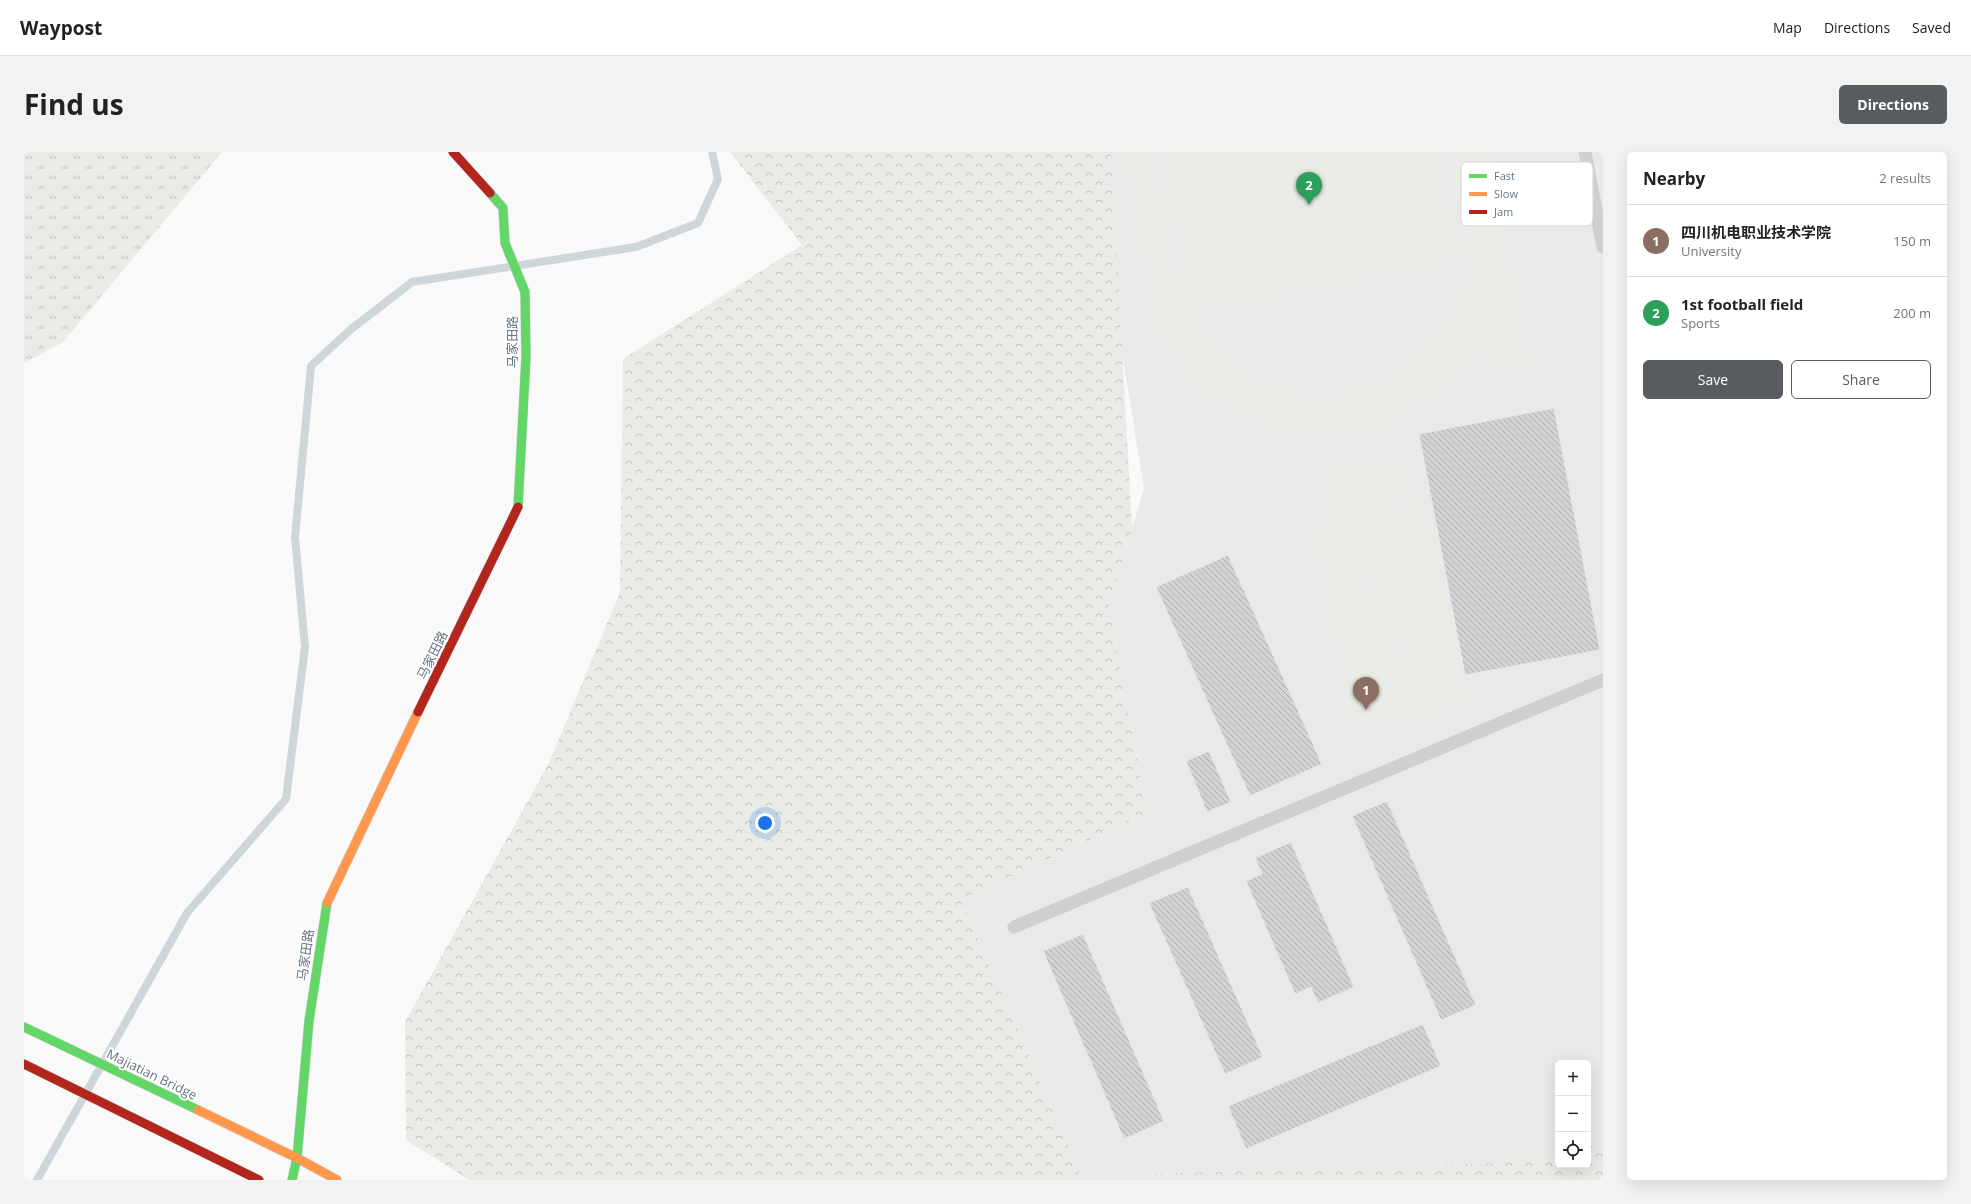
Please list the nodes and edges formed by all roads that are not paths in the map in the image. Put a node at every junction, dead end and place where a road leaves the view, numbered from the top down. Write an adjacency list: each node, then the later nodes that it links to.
1 (453, 152): 10 (main road, 马家田路)
2 (1585, 152): 3 (lane)
3 (1587, 162)
4 (1593, 194): 5 (lane)
5 (1603, 246)
6 (1603, 680): 7 (lane)
7 (1014, 927)
8 (24, 1027): 10 (main road, Majiatian Bridge)
9 (24, 1064): 11 (main road)
10 (296, 1158): 12 (main road, 马家田路); 13 (main road, Majiatian Bridge)
11 (259, 1180)
12 (292, 1180)
13 (337, 1180)

